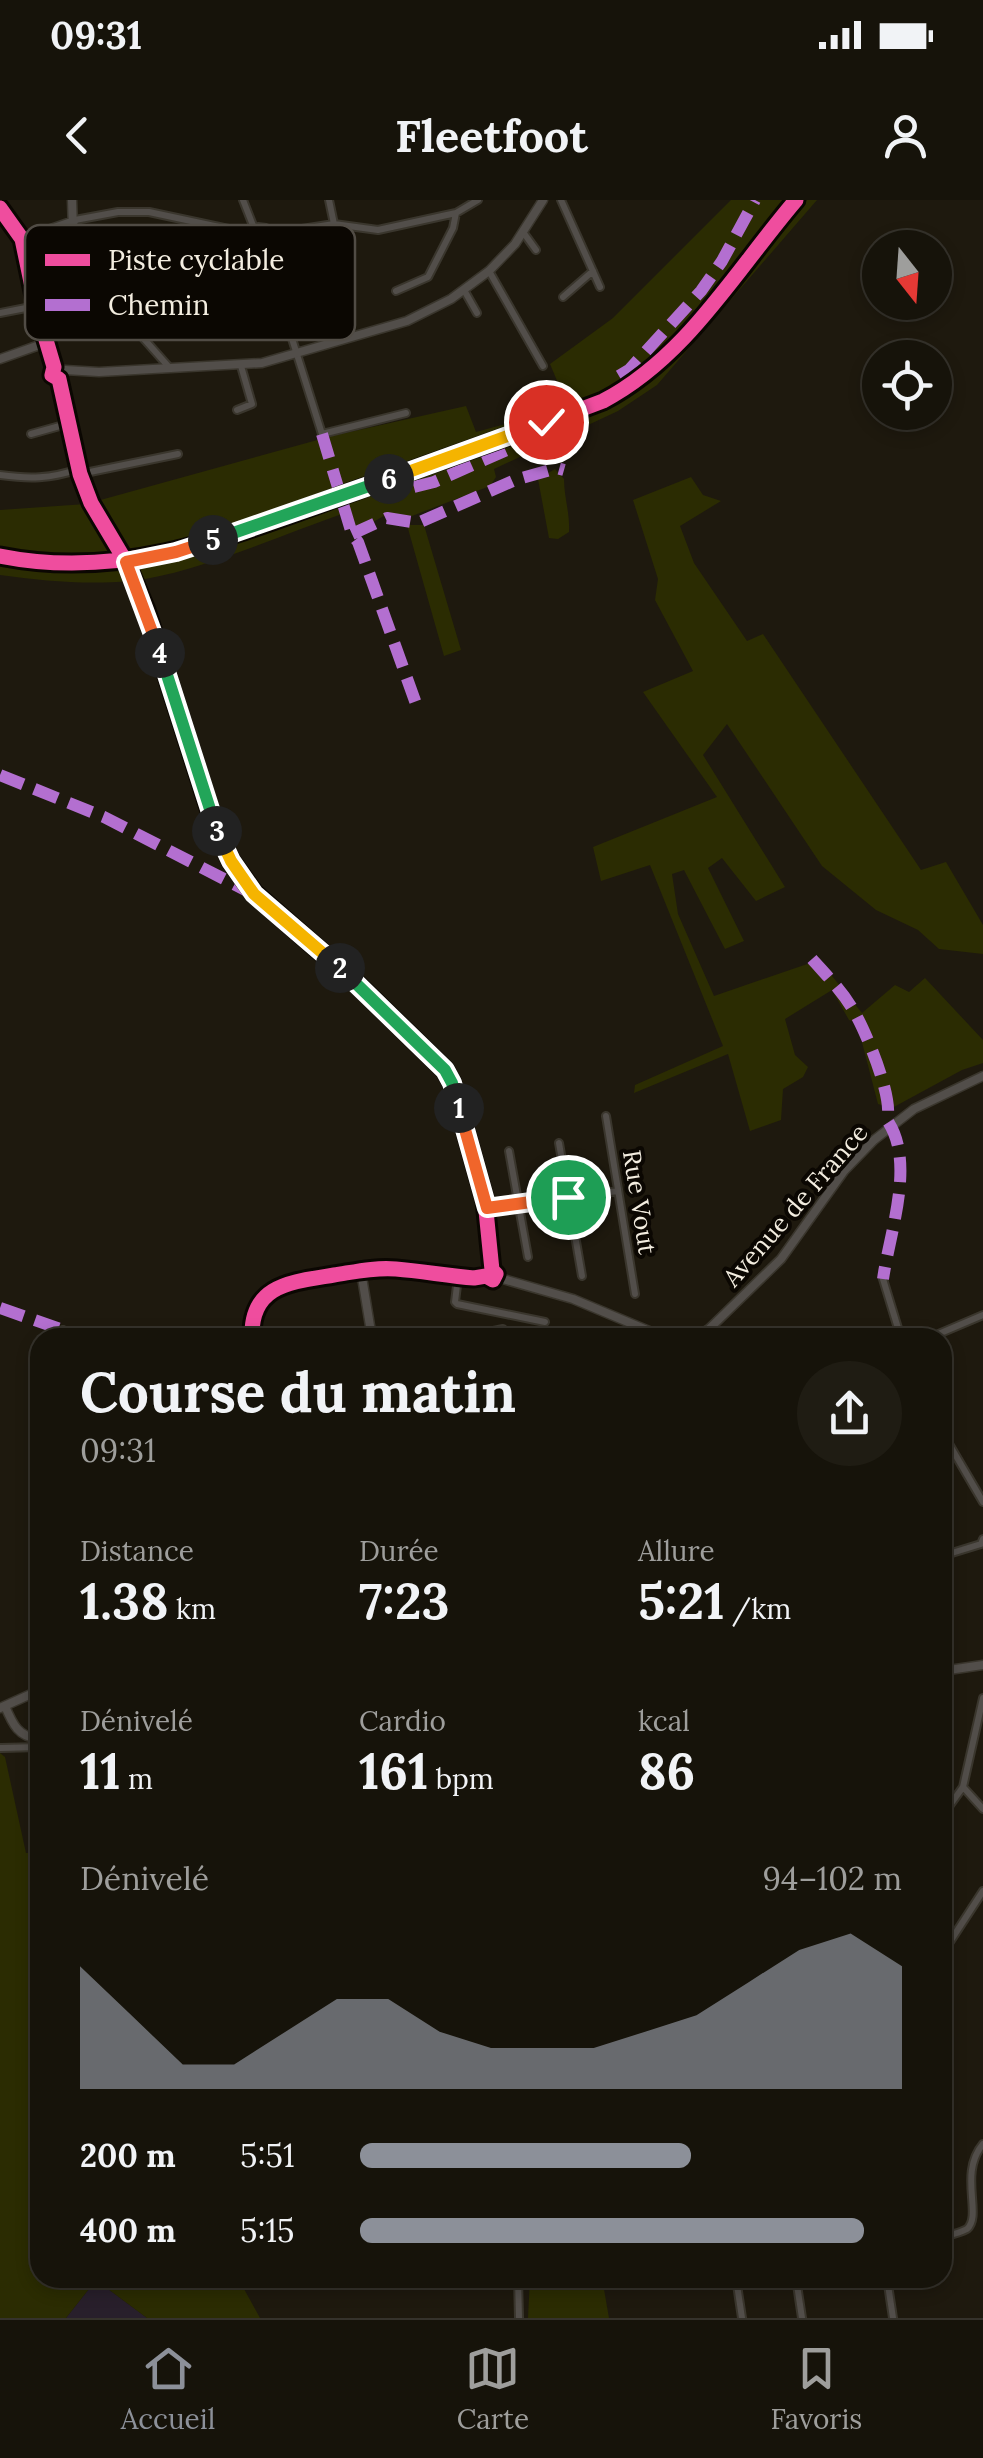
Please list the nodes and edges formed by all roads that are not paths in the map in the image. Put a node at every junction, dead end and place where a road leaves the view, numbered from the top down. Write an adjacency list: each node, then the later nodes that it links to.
1 (72, 200): 10 (street)
2 (243, 200): 15 (street)
3 (329, 200): 11 (street)
4 (478, 200): 9 (street)
5 (543, 200): 19 (street)
6 (561, 200): 25 (street)
7 (796, 200): 55 (street)
8 (0, 208): 21 (street)
9 (456, 214): 18 (street); 28 (street)
10 (75, 220): 12 (street); 13 (street); 14 (street)
11 (334, 224): 16 (street); 17 (street)
12 (61, 225)
13 (75, 225)
14 (220, 225)
15 (251, 225)
16 (328, 225)
17 (341, 225)
18 (355, 227)
19 (522, 232): 22 (street); 24 (street)
20 (25, 238): 21 (street)
21 (22, 239): 23 (street)
22 (536, 250)
23 (25, 254)
24 (489, 271): 27 (street); 43 (street)
25 (593, 272): 26 (street); 29 (street)
26 (600, 287)
27 (464, 290): 31 (street); 33 (street)
28 (396, 292)
29 (563, 297)
30 (25, 306): 32 (street)
31 (477, 312)
32 (0, 313)
33 (355, 337)
34 (44, 340): 38 (street)
35 (146, 340): 41 (street)
36 (294, 340): 39 (street)
37 (344, 340): 39 (street)
38 (45, 343): 40 (street); 44 (street)
39 (298, 354): 42 (street); 48 (street)
40 (0, 360)
41 (168, 366): 42 (street); 45 (street)
42 (241, 366): 47 (street)
43 (542, 366)
44 (54, 367): 45 (street); 46 (street)
45 (65, 370): 46 (street)
46 (59, 380): 49 (street)
47 (237, 410)
48 (406, 413)
49 (68, 424): 50 (street); 52 (street)
50 (31, 434)
51 (178, 454): 52 (street)
52 (79, 472): 53 (street); 55 (street)
53 (0, 474)
54 (0, 556): 55 (street)
55 (126, 562): 63 (street)
56 (983, 1076): 76 (street, Avenue de France)
57 (606, 1116): 60 (street, Rue Vout)
58 (560, 1143): 61 (street)
59 (509, 1151): 62 (street)
60 (618, 1191): 61 (street); 70 (street, Rue Vout)
61 (568, 1197): 62 (street); 67 (street)
62 (519, 1204): 63 (street); 64 (street)
63 (487, 1208): 66 (street)
64 (528, 1257)
65 (361, 1271): 68 (street); 73 (street); 74 (street)
66 (491, 1274): 68 (street); 75 (street)
67 (582, 1276)
68 (458, 1277): 72 (street)
69 (883, 1279): 77 (street)
70 (635, 1294)
71 (983, 1316): 78 (street)
72 (545, 1322)
73 (253, 1328)
74 (370, 1328)
75 (642, 1328)
76 (709, 1328)
77 (897, 1328)
78 (952, 1329)
79 (952, 1454): 80 (street)
80 (983, 1502)
81 (983, 1539): 82 (street)
82 (952, 1553)
83 (983, 1665): 84 (street)
84 (952, 1670)
85 (30, 1694): 87 (street)
86 (983, 1698): 91 (street)
87 (2, 1707): 88 (street)
88 (30, 1737)
89 (30, 1747): 90 (street)
90 (1, 1748)
91 (964, 1787): 92 (street); 93 (street)
92 (952, 1803)
93 (983, 1808)
94 (983, 1890): 95 (street)
95 (952, 1938)
96 (983, 2144): 97 (street)
97 (952, 2234)
98 (518, 2288): 102 (street)
99 (738, 2288): 103 (street)
100 (798, 2288): 104 (street)
101 (888, 2288): 105 (street)
102 (518, 2318)
103 (742, 2318)
104 (802, 2318)
105 (893, 2318)

